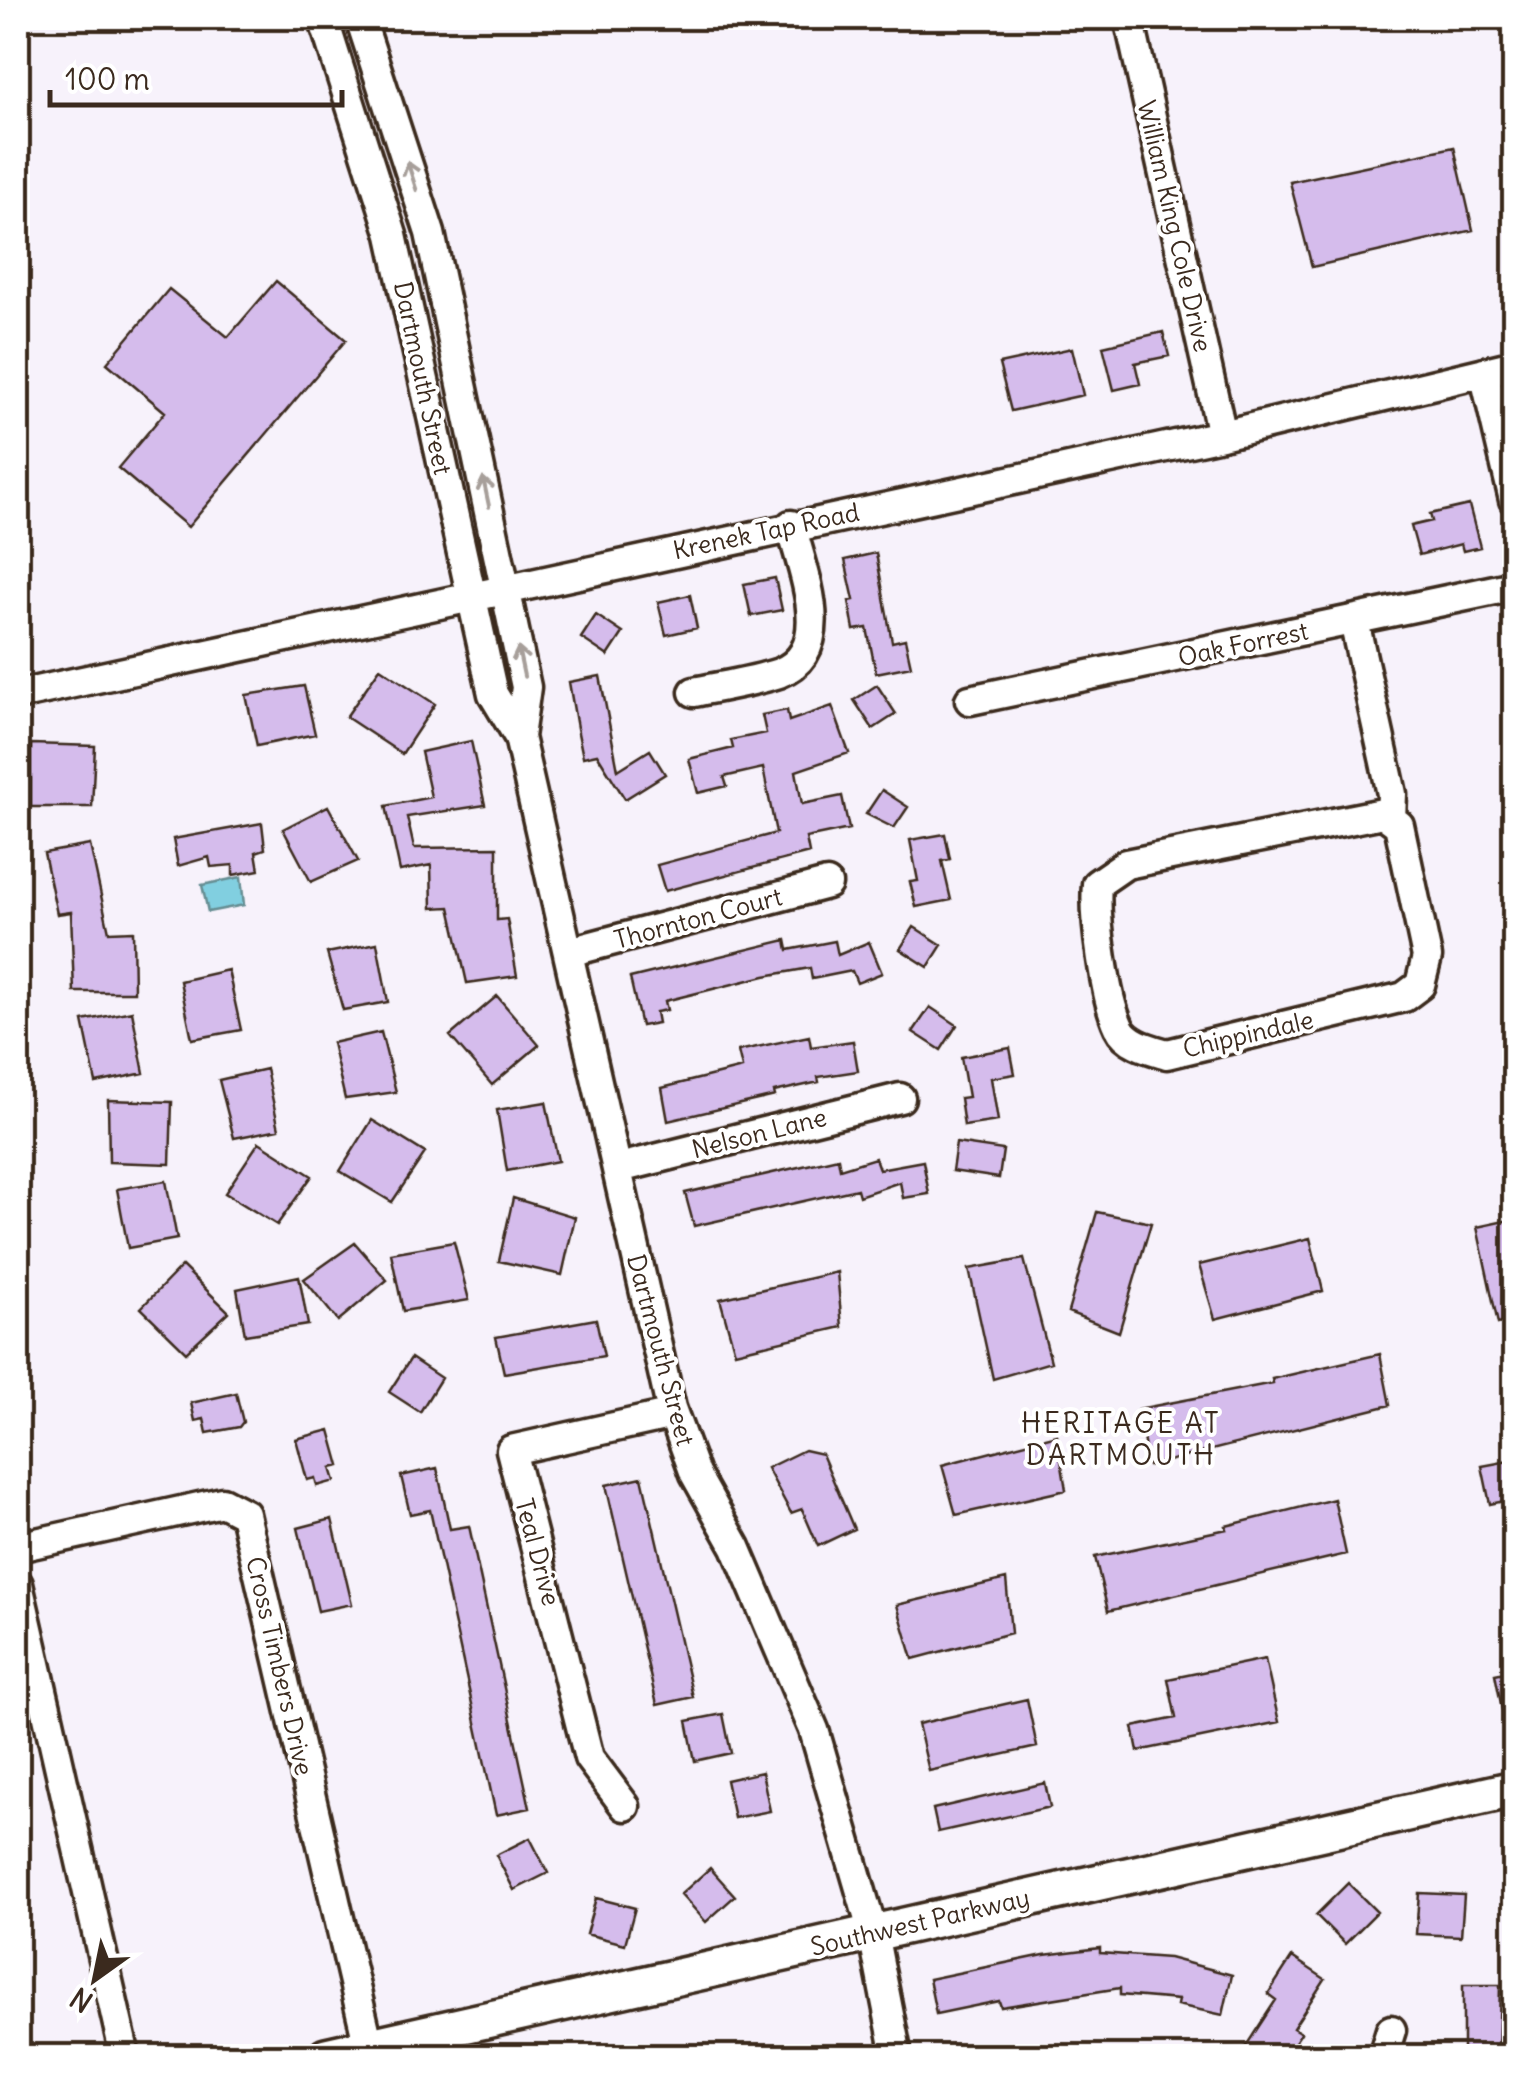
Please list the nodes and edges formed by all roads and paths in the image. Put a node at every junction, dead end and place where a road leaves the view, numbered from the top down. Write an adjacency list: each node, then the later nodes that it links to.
1 (322, 18): 11 (street, Dartmouth Street)
2 (360, 18): 10 (street, Dartmouth Street, one-way to 2)
3 (1130, 18): 6 (street, William King Cole Drive)
4 (1514, 365): 5 (street, Krenek Tap Road)
5 (1484, 372): 6 (street, Krenek Tap Road); 7 (street)
6 (1222, 434): 8 (street, Krenek Tap Road)
7 (1514, 500)
8 (791, 525): 10 (street, Krenek Tap Road); 13 (street)
9 (1514, 586): 12 (street, Oak Forrest)
10 (506, 588): 11 (street, Krenek Tap Road); 16 (street, Dartmouth Street, one-way to 10)
11 (469, 596): 14 (street, Krenek Tap Road); 16 (street, Dartmouth Street)
12 (1354, 621): 15 (street, Oak Forrest); 17 (street, Chippindale)
13 (694, 692)
14 (18, 695)
15 (970, 700)
16 (519, 738): 19 (street, Dartmouth Street)
17 (1392, 819): 17 (street, Chippindale)
18 (827, 884): 19 (street, Thornton Court)
19 (569, 952): 21 (street, Dartmouth Street)
20 (900, 1098): 21 (street, Nelson Lane)
21 (619, 1168): 22 (street, Dartmouth Street)
22 (673, 1414): 26 (street, Teal Drive); 27 (street, Dartmouth Street)
23 (18, 1547): 28 (street, Cross Timbers Drive)
24 (18, 1584): 29 (street)
25 (1514, 1789): 27 (main road, Southwest Parkway)
26 (625, 1806)
27 (872, 1933): 28 (main road, Southwest Parkway); 31 (street, Dartmouth Street)
28 (369, 2047): 30 (main road, Southwest Parkway)
29 (125, 2056)
30 (326, 2056)
31 (896, 2056)

